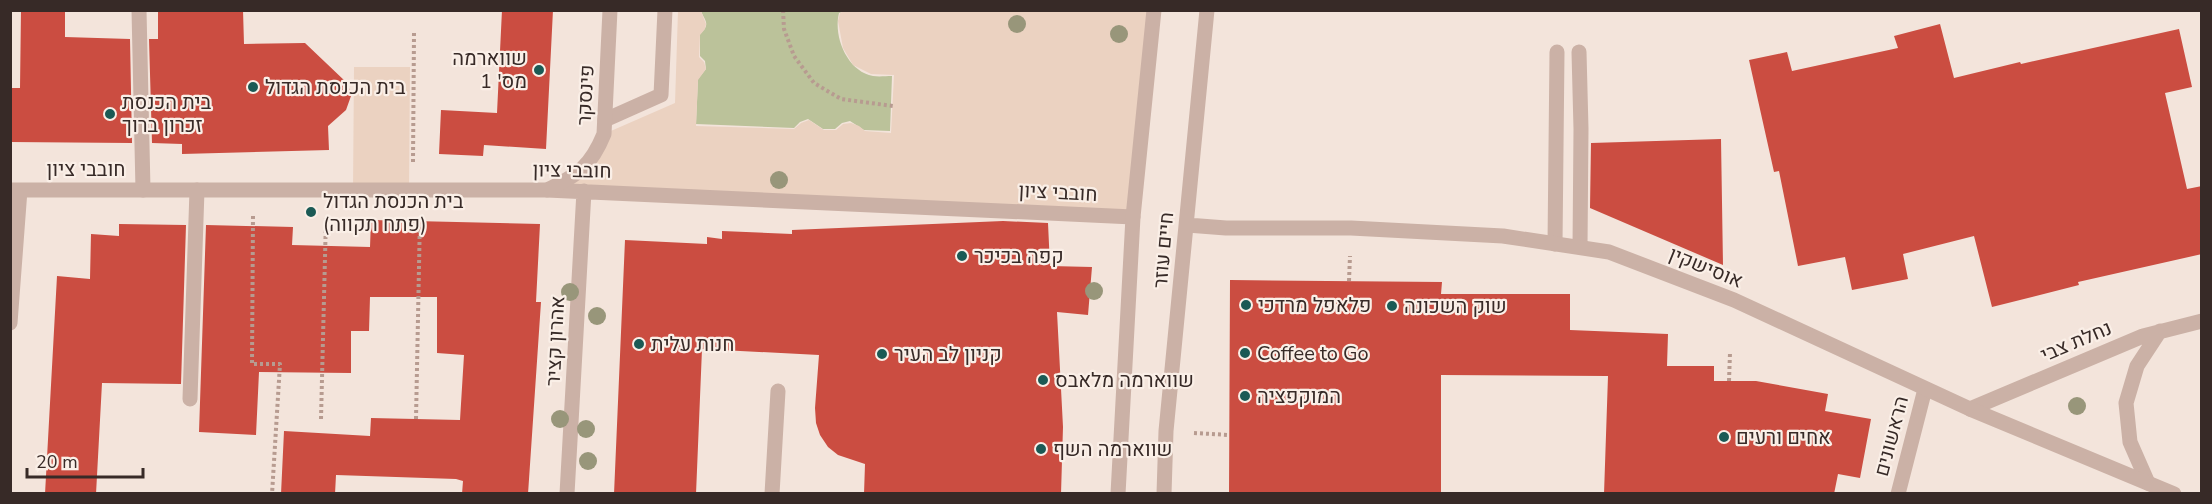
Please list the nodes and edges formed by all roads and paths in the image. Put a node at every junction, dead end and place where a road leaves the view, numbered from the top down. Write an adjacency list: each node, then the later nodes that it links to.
1 (139, 10): 13 (street)
2 (610, 10): 11 (street, פינסקר)
3 (665, 10): 11 (street)
4 (783, 10): 10 (path)
5 (1154, 10): 20 (street, חיים עוזר)
6 (1207, 10): 21 (street, חיים עוזר)
7 (414, 33): 17 (path)
8 (1557, 52): 22 (street)
9 (1579, 52): 23 (street)
10 (893, 106)
11 (605, 120): 18 (street, פינסקר)
12 (15, 190): 13 (street, חובבי ציון); 25 (street)
13 (143, 190): 14 (street, חובבי ציון)
14 (197, 190): 15 (street, חובבי ציון); 31 (street)
15 (254, 190): 16 (street, חובבי ציון); 38 (path)
16 (326, 190): 17 (street, חובבי ציון); 33 (path)
17 (417, 190): 18 (street, חובבי ציון); 34 (path)
18 (548, 190): 19 (street, חובבי ציון)
19 (584, 191): 20 (street, חובבי ציון); 39 (street, אהרון קציר)
20 (1133, 217): 41 (street, חיים עוזר)
21 (1187, 225): 22 (street, אוסישקין); 35 (street, חיים עוזר)
22 (1555, 244): 23 (street, אוסישקין)
23 (1580, 247): 29 (street, אוסישקין)
24 (2202, 321): 26 (street, נחלת צבי)
25 (10, 323)
26 (2160, 332): 32 (street, נחלת צבי); 37 (street)
27 (1730, 353): 28 (path)
28 (1729, 381)
29 (1925, 389): 32 (street, אוסישקין); 43 (street, הראשונים)
30 (778, 392): 40 (street)
31 (190, 399)
32 (1970, 409): 37 (street, אוסישקין)
33 (321, 419)
34 (416, 419)
35 (1166, 431): 36 (path); 42 (street, חיים עוזר)
36 (1228, 435)
37 (2148, 483): 44 (street, אוסישקין)
38 (272, 494)
39 (567, 494)
40 (772, 494)
41 (1118, 494)
42 (1164, 494)
43 (1898, 494)
44 (2174, 494)

